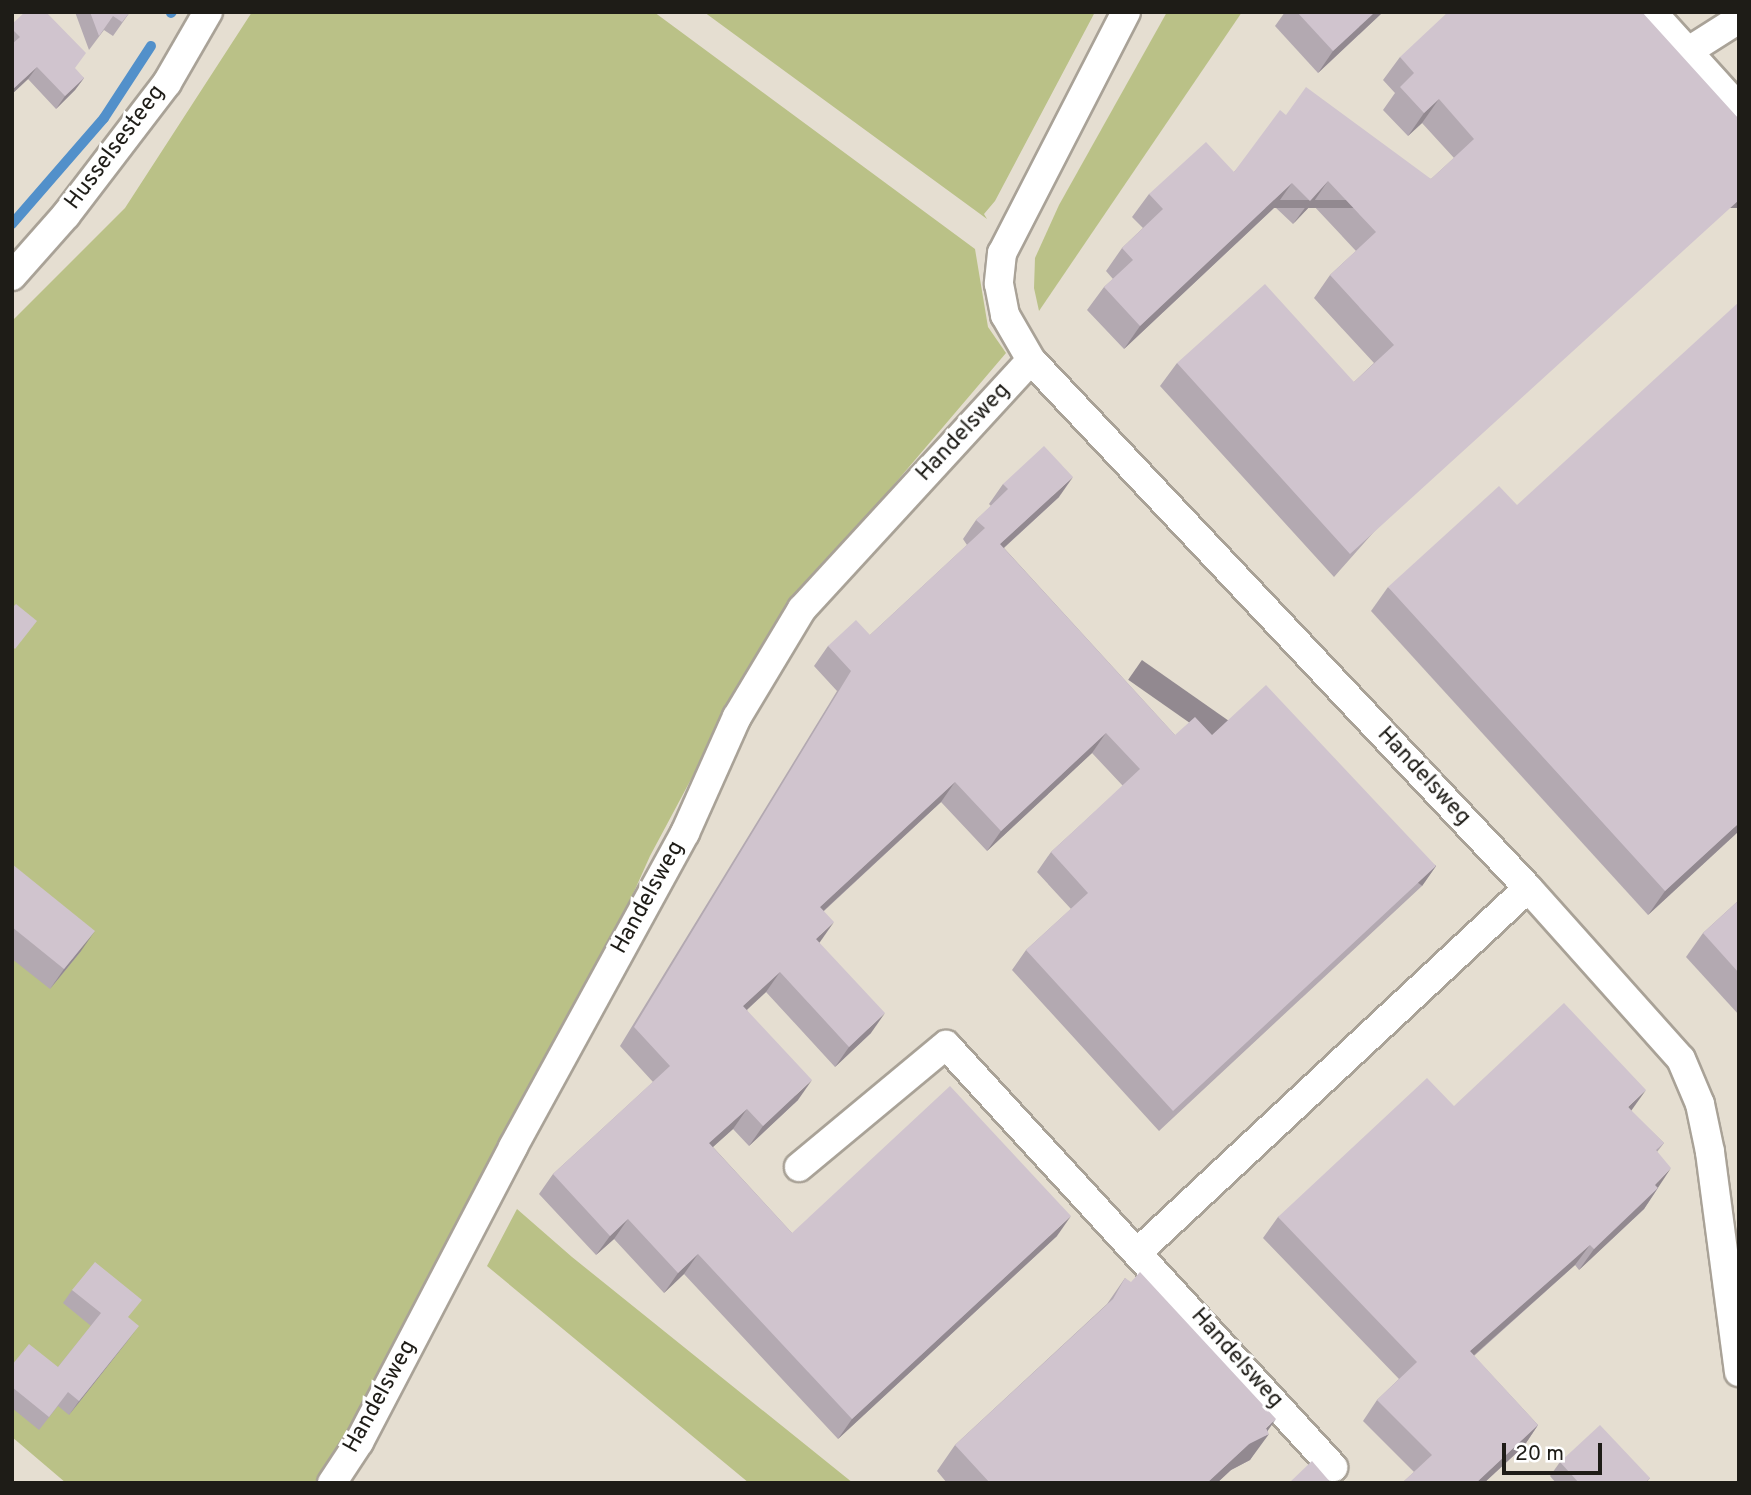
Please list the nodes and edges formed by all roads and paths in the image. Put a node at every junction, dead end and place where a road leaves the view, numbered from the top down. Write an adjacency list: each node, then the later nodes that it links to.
1 (208, 12): 7 (street, Husselsesteeg)
2 (1126, 12): 8 (street, Handelsweg)
3 (1652, 12): 5 (street)
4 (1739, 19): 5 (street)
5 (1687, 52): 6 (street)
6 (1739, 108)
7 (12, 276)
8 (1031, 360): 9 (street, Handelsweg); 14 (street, Handelsweg)
9 (1528, 888): 11 (street); 12 (street, Handelsweg)
10 (799, 1167): 11 (street, Handelsweg)
11 (1139, 1251): 13 (street, Handelsweg)
12 (1739, 1372)
13 (1333, 1467)
14 (332, 1483)

